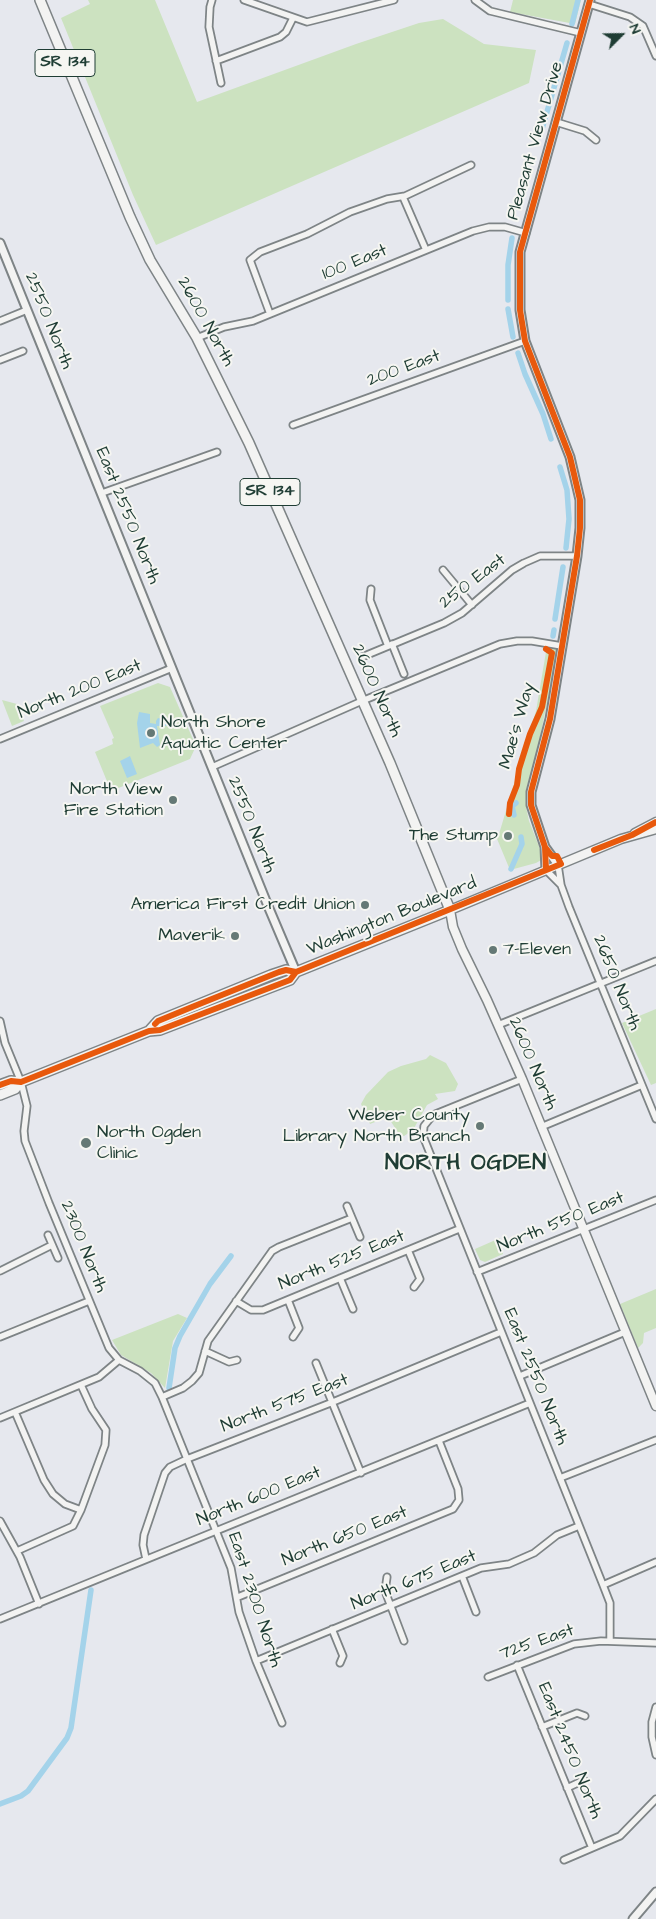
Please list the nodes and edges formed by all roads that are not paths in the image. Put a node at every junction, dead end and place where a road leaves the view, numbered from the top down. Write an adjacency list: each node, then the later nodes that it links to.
1 (40, 0): 22 (main road, 2600 North / SR 134)
2 (212, 0): 10 (street)
3 (244, 0): 7 (street)
4 (394, 0): 7 (street)
5 (475, 0): 8 (street)
6 (590, 2): 8 (street, Pleasant View Drive); 9 (street)
7 (293, 18): 10 (street)
8 (581, 33): 12 (street, Pleasant View Drive)
9 (656, 56)
10 (216, 61): 11 (street)
11 (220, 82)
12 (556, 122): 13 (street); 16 (street, Pleasant View Drive)
13 (596, 140)
14 (472, 165): 15 (street)
15 (403, 197): 18 (street); 20 (street)
16 (526, 233): 18 (street, 100 East); 23 (street, Pleasant View Drive)
17 (0, 243): 19 (street, 2550 North)
18 (426, 250): 20 (street, 100 East)
19 (27, 310): 21 (street); 26 (street, 2550 North)
20 (270, 314): 22 (street, 100 East)
21 (0, 321)
22 (197, 338): 40 (main road, 2600 North / SR 134)
23 (525, 341): 27 (street, 200 East); 30 (street, Pleasant View Drive)
24 (23, 351): 25 (street)
25 (0, 360)
26 (69, 410): 29 (street, East 2550 North)
27 (294, 425)
28 (216, 452): 29 (street)
29 (102, 493): 34 (street, East 2550 North)
30 (578, 556): 33 (street, 250 East); 36 (street, Pleasant View Drive)
31 (443, 570): 33 (street)
32 (371, 589): 35 (street)
33 (472, 604): 35 (street, 250 East)
34 (158, 633): 38 (street, 2550 North)
35 (390, 645): 37 (street, 250 East); 39 (street)
36 (562, 646): 40 (street); 46 (street, Pleasant View Drive)
37 (362, 656)
38 (172, 668): 41 (street, North 200 East); 42 (street, 2550 North)
39 (404, 674)
40 (362, 701): 42 (street); 50 (main road, 2600 North / SR 134)
41 (0, 739)
42 (212, 767): 52 (street, 2550 North)
43 (656, 822): 45 (main road)
44 (656, 829): 45 (main road)
45 (632, 835): 47 (main road, Washington Boulevard)
46 (545, 847): 47 (street); 48 (street)
47 (558, 865): 48 (main road, Washington Boulevard); 49 (street, 2650 North)
48 (546, 870): 49 (street, 2650 North); 50 (main road, Washington Boulevard)
49 (561, 886): 53 (street, 2650 North)
50 (450, 910): 52 (main road, Washington Boulevard); 55 (main road, 2600 North)
51 (656, 961): 53 (street)
52 (296, 972): 56 (main road, Washington Boulevard); 56 (main road)
53 (600, 984): 55 (street); 60 (street, 2650 North)
54 (0, 1021): 58 (street, 2300 North)
55 (498, 1025): 57 (main road, 2600 North)
56 (149, 1031): 58 (main road)
57 (522, 1079): 63 (main road, 2600 North); 67 (street, East 2550 North)
58 (21, 1082): 59 (main road); 61 (main road); 79 (street, 2300 North)
59 (0, 1085)
60 (642, 1085): 62 (street, 2650 North); 63 (street)
61 (0, 1095)
62 (656, 1120)
63 (541, 1127): 68 (main road, 2600 North)
64 (656, 1200): 68 (street, North 550 East)
65 (347, 1206): 66 (street)
66 (352, 1218): 70 (street); 80 (street)
67 (459, 1228): 72 (street, North 525 East); 75 (street, East 2550 North)
68 (584, 1230): 75 (street, North 550 East); 83 (main road, 2600 North)
69 (48, 1235): 71 (street)
70 (360, 1237)
71 (52, 1246): 73 (street); 74 (street)
72 (408, 1250): 76 (street, North 525 East); 77 (street)
73 (58, 1258)
74 (0, 1271)
75 (477, 1272): 82 (street, East 2550 North)
76 (340, 1278): 78 (street, North 525 East); 81 (street)
77 (414, 1287)
78 (288, 1300): 80 (street, North 525 East); 84 (street)
79 (89, 1301): 85 (street); 87 (street, 2300 North)
80 (236, 1301): 86 (street)
81 (353, 1309)
82 (501, 1332): 90 (street, East 2550 North); 93 (street, North 575 East)
83 (625, 1332): 90 (street); 95 (main road, 2600 North)
84 (293, 1336)
85 (0, 1337)
86 (205, 1351): 88 (street); 92 (street)
87 (119, 1360): 91 (street); 92 (street, 2300 North)
88 (236, 1360)
89 (316, 1363): 93 (street)
90 (520, 1376): 94 (street, East 2550 North)
91 (81, 1385): 96 (street); 103 (street)
92 (162, 1397): 100 (street, 2300 North)
93 (333, 1402): 100 (street, North 575 East); 101 (street)
94 (530, 1402): 99 (street, North 600 East); 102 (street, East 2550 North)
95 (656, 1406)
96 (15, 1412): 97 (street); 103 (street)
97 (0, 1418)
98 (656, 1440): 102 (street)
99 (439, 1441): 101 (street, North 600 East); 113 (street, North 650 East)
100 (187, 1459): 106 (street, East 2300 North); 108 (street, North 575 East)
101 (361, 1473): 106 (street, North 600 East)
102 (560, 1478): 105 (street, East 2550 North)
103 (81, 1510): 107 (street)
104 (0, 1521): 107 (street)
105 (579, 1526): 110 (street, North 675 East); 112 (street, East 2550 North)
106 (216, 1530): 108 (street, North 600 East); 113 (street, East 2300 North)
107 (17, 1551): 114 (street)
108 (146, 1559): 114 (street, North 600 East)
109 (656, 1562): 112 (street)
110 (462, 1576): 115 (street, North 675 East); 116 (street)
111 (387, 1577): 115 (street)
112 (603, 1585): 120 (street, East 2550 North)
113 (238, 1597): 122 (street, East 2300 North)
114 (39, 1604): 117 (street, North 600 East)
115 (390, 1606): 118 (street, North 675 East); 119 (street)
116 (476, 1612)
117 (0, 1619)
118 (332, 1630): 122 (street, North 675 East); 123 (street)
119 (404, 1641)
120 (610, 1641): 121 (street, 725 East); 124 (street, 725 East)
121 (656, 1643)
122 (256, 1661): 128 (street, East 2300 North)
123 (340, 1663)
124 (517, 1666): 125 (street, 725 East); 129 (street, East 2450 North)
125 (488, 1677)
126 (656, 1707): 130 (street)
127 (585, 1716): 129 (street)
128 (282, 1723)
129 (542, 1727): 132 (street, East 2450 North)
130 (656, 1755)
131 (584, 1780): 132 (street)
132 (567, 1788): 134 (street, East 2450 North)
133 (656, 1799): 134 (street)
134 (592, 1848): 135 (street)
135 (564, 1860)
136 (656, 1892): 137 (street)
137 (633, 1919)

